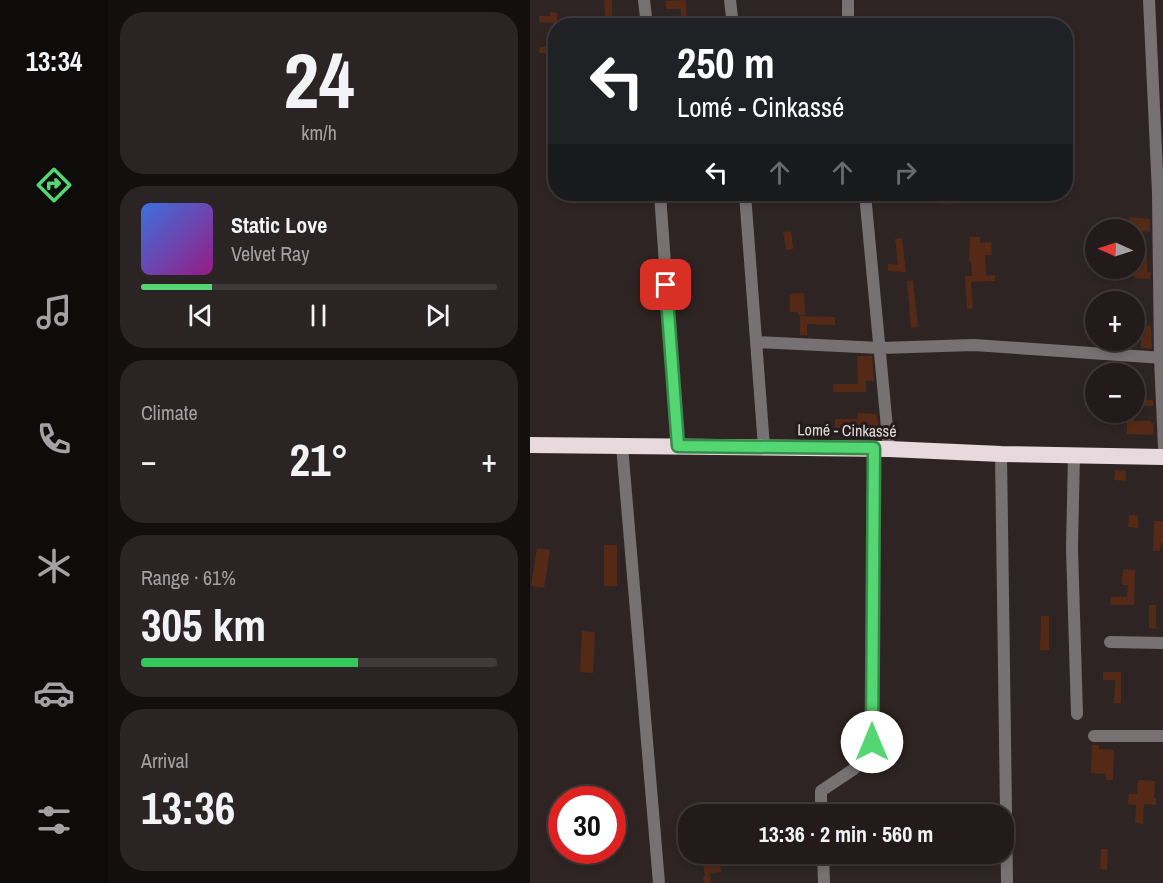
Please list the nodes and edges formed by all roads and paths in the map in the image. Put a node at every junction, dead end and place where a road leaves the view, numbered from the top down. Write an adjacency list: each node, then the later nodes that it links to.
1 (644, 0): 5 (street)
2 (730, 0): 6 (street)
3 (848, 0): 7 (street)
4 (1149, 0): 13 (street)
5 (646, 18)
6 (732, 18)
7 (848, 18)
8 (660, 201): 16 (street)
9 (746, 201): 11 (street)
10 (866, 201): 12 (street)
11 (756, 342): 12 (street); 17 (street)
12 (880, 348): 13 (street); 19 (street)
13 (1162, 358): 18 (street)
14 (530, 445): 15 (highway, Lomé - Cinkassé)
15 (622, 446): 16 (highway, Lomé - Cinkassé); 30 (street)
16 (678, 446): 17 (highway, Lomé - Cinkassé)
17 (764, 447): 19 (highway, Lomé - Cinkassé)
18 (1163, 448)
19 (881, 449): 20 (highway, Lomé - Cinkassé); 28 (street)
20 (1001, 454): 21 (highway, Lomé - Cinkassé); 32 (street)
21 (1074, 455): 22 (highway, Lomé - Cinkassé); 25 (street)
22 (1163, 457)
23 (1110, 642): 24 (street)
24 (1163, 643)
25 (1077, 714)
26 (1094, 736): 27 (street)
27 (1163, 736)
28 (821, 804)
29 (823, 864): 31 (street)
30 (659, 883)
31 (824, 883)
32 (1007, 883)

